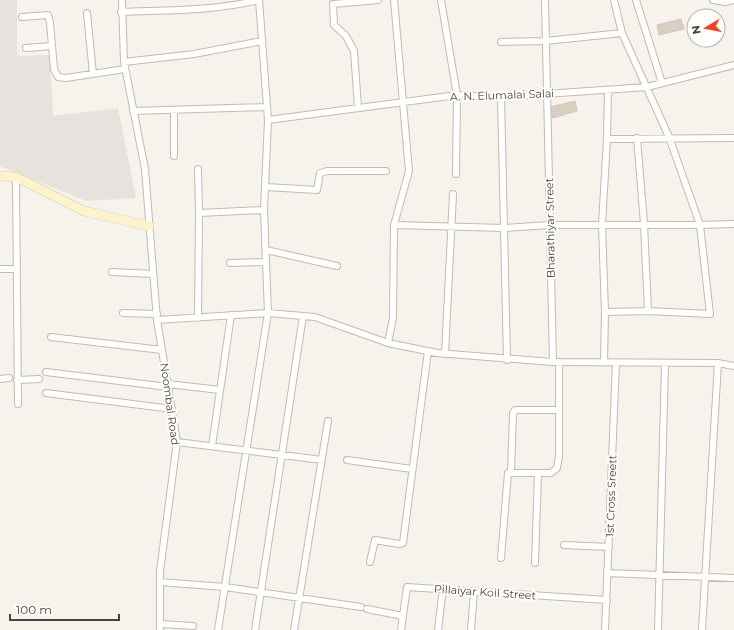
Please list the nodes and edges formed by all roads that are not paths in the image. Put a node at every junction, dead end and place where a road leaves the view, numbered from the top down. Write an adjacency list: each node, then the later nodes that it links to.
1 (122, 0): 11 (street, Noombal Road)
2 (259, 0): 11 (street); 15 (street)
3 (378, 0): 32 (street)
4 (394, 0): 30 (street)
5 (441, 0): 28 (street)
6 (545, 0): 16 (street, Bharathiyar Street)
7 (614, 0): 14 (street)
8 (636, 0): 24 (street)
9 (713, 0): 10 (street)
10 (734, 0)
11 (121, 12): 20 (street, Noombal Road)
12 (87, 13): 23 (street)
13 (22, 17): 18 (street)
14 (622, 33): 16 (street); 25 (street)
15 (262, 41): 20 (street); 31 (street)
16 (546, 41): 17 (street); 27 (street, Bharathiyar Street)
17 (501, 42)
18 (52, 46): 19 (street); 23 (street)
19 (26, 48)
20 (124, 62): 22 (street, Noombal Road)
21 (734, 65): 24 (street, A. N. Elumalai Salai)
22 (125, 69): 23 (street); 34 (street, Noombal Road)
23 (93, 74)
24 (662, 83): 25 (street, A. N. Elumalai Salai)
25 (647, 87): 26 (street, A. N. Elumalai Salai); 36 (street)
26 (608, 90): 27 (street, A. N. Elumalai Salai); 37 (street)
27 (546, 94): 29 (street, A. N. Elumalai Salai); 53 (street, Bharathiyar Street)
28 (457, 95): 29 (street, A. N. Elumalai Salai); 30 (street, A. N. Elumalai Salai); 43 (street)
29 (501, 97): 58 (street)
30 (402, 102): 32 (street, A. N. Elumalai Salai); 52 (street)
31 (267, 107): 33 (street); 35 (street)
32 (358, 107): 35 (street, A. N. Elumalai Salai)
33 (174, 110): 34 (street); 40 (street)
34 (133, 111): 56 (street, Noombal Road)
35 (268, 120): 46 (street)
36 (669, 137): 38 (street); 39 (street); 55 (street)
37 (607, 138): 38 (street); 54 (street)
38 (637, 138): 50 (street)
39 (734, 138)
40 (174, 156)
41 (198, 169): 49 (street)
42 (386, 171): 46 (street)
43 (456, 174)
44 (0, 176): 45 (street)
45 (16, 177): 56 (street); 64 (street)
46 (266, 187): 48 (street)
47 (453, 194): 57 (street)
48 (264, 210): 49 (street); 59 (street)
49 (199, 213): 74 (street)
50 (644, 224): 54 (street); 55 (street); 67 (street)
51 (734, 224): 55 (street)
52 (394, 225): 57 (street); 76 (street)
53 (550, 225): 54 (street); 58 (street); 81 (street, Bharathiyar Street)
54 (602, 225): 68 (street)
55 (700, 225): 67 (street)
56 (149, 226): 66 (street, Noombal Road)
57 (450, 226): 58 (street); 79 (street)
58 (505, 228): 80 (street)
59 (266, 250): 60 (street); 62 (street)
60 (266, 262): 61 (street); 70 (street)
61 (230, 263)
62 (337, 266)
63 (0, 269): 64 (street)
64 (16, 269): 91 (street)
65 (112, 272): 66 (street)
66 (153, 274): 73 (street, Noombal Road)
67 (648, 311): 68 (street)
68 (605, 312): 82 (street)
69 (123, 313): 73 (street)
70 (268, 313): 71 (street); 72 (street); 101 (street)
71 (231, 315): 74 (street); 93 (street)
72 (302, 316): 76 (street); 102 (street)
73 (157, 317): 74 (street); 77 (street, Noombal Road)
74 (198, 318)
75 (51, 336): 77 (street)
76 (388, 344): 78 (street)
77 (162, 350): 92 (street, Noombal Road)
78 (428, 351): 79 (street); 105 (street)
79 (445, 354): 80 (street)
80 (507, 360): 81 (street)
81 (556, 362): 82 (street); 97 (street, Bharathiyar Street)
82 (604, 362): 83 (street)
83 (616, 363): 84 (street); 109 (street, 1st Cross Sreett)
84 (665, 364): 85 (street); 114 (street)
85 (718, 364): 86 (street); 115 (street)
86 (734, 366)
87 (46, 372): 92 (street)
88 (9, 378): 89 (street)
89 (0, 379)
90 (39, 379): 91 (street)
91 (17, 380): 95 (street)
92 (168, 385): 93 (street); 96 (street, Noombal Road)
93 (220, 390): 100 (street)
94 (46, 393): 96 (street)
95 (18, 404)
96 (172, 409): 99 (street, Noombal Road)
97 (559, 410): 106 (street); 107 (street, Bharathiyar Street)
98 (328, 421): 103 (street)
99 (177, 442): 100 (street); 117 (street, Noombal Road)
100 (212, 446): 101 (street)
101 (247, 450): 102 (street); 118 (street)
102 (282, 455): 103 (street); 121 (street)
103 (322, 460): 122 (street)
104 (347, 460): 105 (street)
105 (412, 469): 111 (street)
106 (511, 472): 107 (street, Bharathiyar Street); 110 (street)
107 (538, 473): 112 (street)
108 (564, 545): 109 (street)
109 (609, 547): 113 (street, 1st Cross Sreett)
110 (502, 558)
111 (370, 562)
112 (535, 563)
113 (608, 573): 114 (street); 123 (street, 1st Cross Sreett)
114 (659, 575): 115 (street); 134 (street)
115 (705, 577): 116 (street); 135 (street)
116 (734, 578)
117 (160, 582): 118 (street); 126 (street, Noombal Road)
118 (225, 587): 121 (street); 127 (street)
119 (443, 588): 120 (street, Pillaiyar Koil Street); 124 (street, Pillaiyar Koil Street); 131 (street)
120 (474, 591): 123 (street, Pillaiyar Koil Street); 132 (street)
121 (261, 592): 122 (street); 128 (street)
122 (299, 598): 124 (street); 129 (street)
123 (606, 600): 133 (street, 1st Cross Sreett)
124 (403, 616): 130 (street, Pillaiyar Koil Street)
125 (193, 626): 126 (street)
126 (160, 627)
127 (218, 630)
128 (256, 630)
129 (296, 630)
130 (401, 630)
131 (438, 630)
132 (471, 630)
133 (605, 630)
134 (658, 630)
135 (702, 630)

